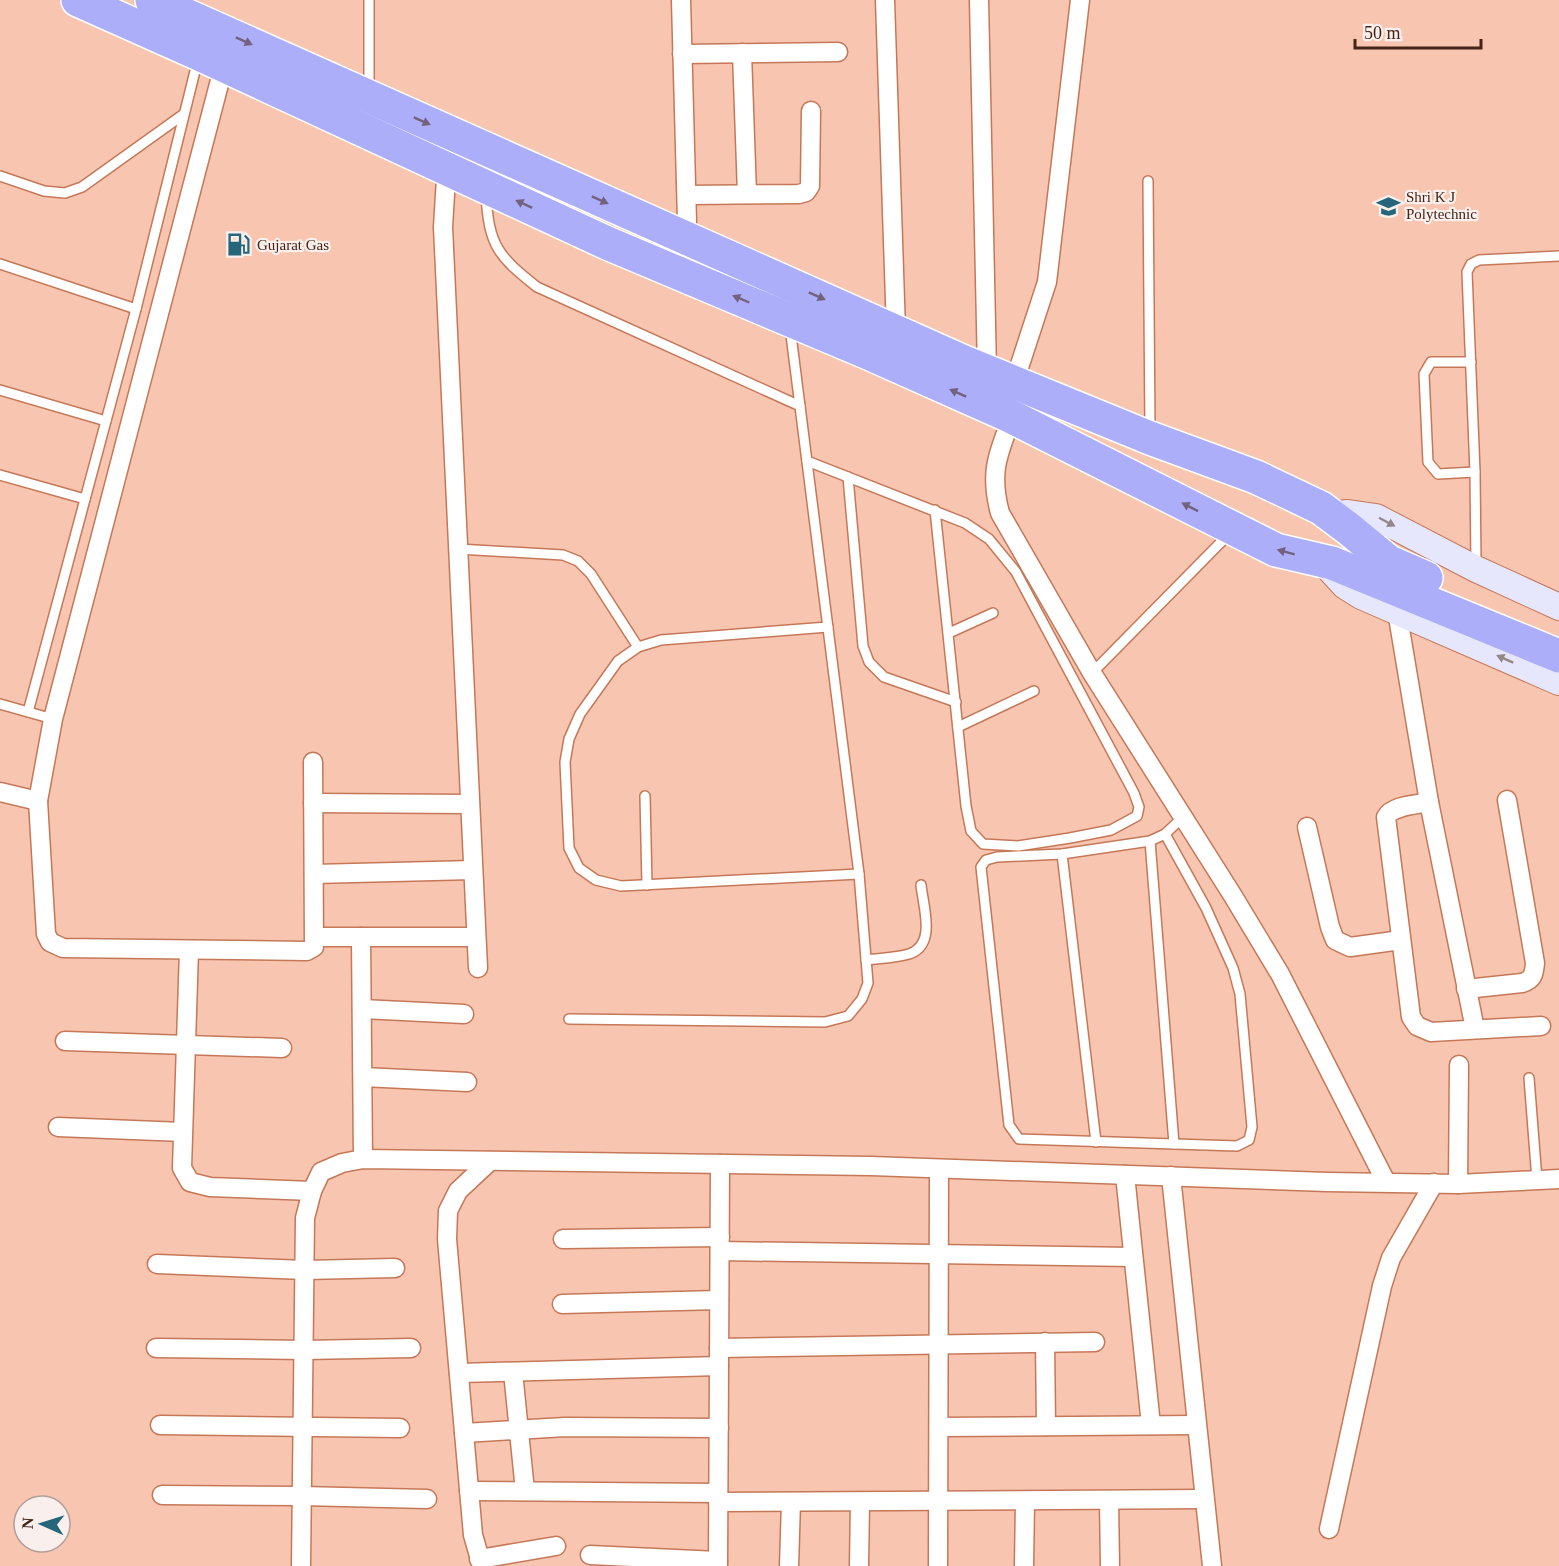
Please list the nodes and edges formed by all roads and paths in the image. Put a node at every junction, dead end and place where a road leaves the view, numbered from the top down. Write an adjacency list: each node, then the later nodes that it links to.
1 (78, 0): 8 (highway)
2 (152, 0): 8 (highway)
3 (369, 0): 12 (lane)
4 (681, 0): 11 (street)
5 (885, 0): 28 (street)
6 (979, 0): 30 (street)
7 (1080, 0): 30 (street)
8 (207, 45): 12 (highway, one-way to 12); 14 (lane); 16 (highway); 62 (street)
9 (838, 52): 10 (street)
10 (742, 53): 11 (street); 20 (street)
11 (682, 54): 21 (street)
12 (369, 97): 15 (highway, one-way to 15)
13 (812, 111): 20 (street)
14 (184, 114): 17 (lane); 27 (lane)
15 (451, 134): 16 (street); 22 (highway, one-way to 22)
16 (446, 169): 19 (highway); 44 (street)
17 (0, 176)
18 (1148, 181): 35 (lane)
19 (485, 186): 25 (highway, one-way to 19); 32 (lane)
20 (747, 194): 21 (street)
21 (687, 195): 22 (street)
22 (686, 238): 25 (street); 26 (highway)
23 (1559, 256): 29 (lane)
24 (0, 264): 27 (lane)
25 (673, 270): 26 (highway, one-way to 25)
26 (785, 300): 28 (highway, one-way to 28); 32 (lane); 33 (highway, one-way to 26)
27 (136, 309): 34 (lane)
28 (896, 331): 30 (highway)
29 (1471, 362): 37 (lane); 37 (lane)
30 (1001, 377): 33 (street); 35 (highway)
31 (0, 390): 34 (lane)
32 (800, 406): 36 (lane)
33 (1007, 415): 43 (highway, one-way to 33); 56 (street)
34 (106, 420): 40 (lane)
35 (1150, 438): 42 (highway)
36 (807, 461): 39 (lane); 51 (lane)
37 (1475, 472): 46 (lane)
38 (0, 475): 40 (lane)
39 (848, 477): 41 (lane); 59 (lane)
40 (85, 499): 61 (lane)
41 (935, 510): 52 (lane); 63 (lane)
42 (1330, 514): 46 (street, one-way to 46); 47 (highway)
43 (1234, 529): 45 (highway, one-way to 43); 56 (lane)
44 (458, 549): 54 (lane); 71 (street)
45 (1322, 561): 47 (highway); 49 (street)
46 (1476, 569): 48 (street)
47 (1382, 571): 53 (highway)
48 (1559, 607)
49 (1397, 611): 57 (street, one-way to 49); 69 (street)
50 (993, 613): 52 (lane)
51 (828, 627): 54 (lane); 79 (lane)
52 (949, 633): 59 (lane)
53 (1543, 640): 55 (highway)
54 (638, 647): 80 (lane)
55 (1559, 656)
56 (1092, 673): 72 (street)
57 (1559, 682)
58 (1034, 691): 63 (lane)
59 (956, 702): 63 (lane)
60 (0, 704): 61 (lane)
61 (28, 712): 62 (lane)
62 (54, 719): 68 (street)
63 (958, 727)
64 (313, 762): 70 (street)
65 (0, 792): 68 (street)
66 (645, 796): 80 (lane)
67 (1507, 800): 89 (street)
68 (38, 801): 86 (street)
69 (1429, 802): 85 (street); 89 (street)
70 (313, 804): 71 (street); 78 (street)
71 (470, 804): 77 (street)
72 (1182, 818): 74 (lane); 114 (street)
73 (1307, 827): 85 (street)
74 (1165, 834): 75 (lane); 105 (lane)
75 (1150, 841): 76 (lane); 105 (lane)
76 (1062, 854): 104 (lane); 104 (lane)
77 (473, 870): 78 (street); 84 (street)
78 (314, 874): 82 (street)
79 (859, 874): 80 (lane); 87 (lane)
80 (647, 885)
81 (921, 885): 87 (lane)
82 (315, 937): 83 (street); 86 (street)
83 (361, 937): 84 (street); 90 (street)
84 (476, 937): 88 (street)
85 (1401, 940): 94 (street)
86 (189, 950): 96 (street)
87 (866, 960): 92 (lane)
88 (478, 968)
89 (1466, 988): 94 (street)
90 (362, 1009): 91 (street); 99 (street)
91 (464, 1014)
92 (569, 1019)
93 (1540, 1026): 94 (street)
94 (1475, 1029)
95 (66, 1041): 96 (street)
96 (186, 1045): 97 (street); 103 (street)
97 (282, 1048)
98 (1459, 1065): 116 (street)
99 (363, 1077): 101 (street); 106 (street)
100 (1530, 1078): 113 (lane)
101 (467, 1082)
102 (58, 1127): 103 (street)
103 (183, 1132): 117 (street)
104 (1096, 1142): 105 (lane)
105 (1174, 1144)
106 (363, 1159): 107 (street); 117 (street)
107 (490, 1161): 108 (street); 135 (street)
108 (720, 1164): 109 (street); 119 (street)
109 (939, 1169): 110 (street); 120 (street)
110 (1125, 1175): 111 (street); 121 (street)
111 (1171, 1176): 114 (street); 138 (street)
112 (1559, 1179): 113 (street)
113 (1537, 1180): 116 (street)
114 (1386, 1182): 115 (street)
115 (1434, 1183): 116 (street); 158 (street)
116 (1458, 1184)
117 (312, 1191): 124 (street)
118 (563, 1239): 119 (street)
119 (720, 1244): 120 (street); 125 (street)
120 (939, 1253): 121 (street); 129 (street)
121 (1133, 1257): 137 (street)
122 (157, 1264): 124 (street)
123 (395, 1268): 124 (street)
124 (305, 1270): 132 (street)
125 (719, 1300): 126 (street); 133 (street)
126 (562, 1304)
127 (1045, 1342): 128 (street); 129 (street); 139 (street)
128 (1095, 1342)
129 (939, 1344): 133 (street); 141 (street)
130 (156, 1348): 132 (street)
131 (411, 1348): 132 (street)
132 (304, 1350): 140 (street)
133 (719, 1357): 134 (street); 143 (street)
134 (513, 1372): 135 (street); 144 (street)
135 (459, 1373): 145 (street)
136 (160, 1425): 140 (street)
137 (1151, 1425): 138 (street); 139 (street)
138 (1196, 1425): 152 (street)
139 (1046, 1426): 141 (street)
140 (303, 1427): 142 (street); 149 (street)
141 (939, 1427): 154 (street)
142 (400, 1428)
143 (719, 1428): 144 (street); 150 (street)
144 (518, 1429): 145 (street); 147 (street)
145 (464, 1433): 146 (street)
146 (468, 1491): 147 (street); 161 (street)
147 (525, 1491): 150 (street)
148 (162, 1495): 149 (street)
149 (302, 1496): 151 (street); 163 (street)
150 (718, 1497): 156 (street); 162 (street)
151 (427, 1499)
152 (1204, 1499): 153 (street); 169 (street)
153 (1109, 1500): 155 (street); 168 (street)
154 (939, 1501): 155 (street); 157 (street); 166 (street)
155 (1025, 1501): 167 (street)
156 (791, 1502): 157 (street); 164 (street)
157 (860, 1502): 165 (street)
158 (1329, 1529)
159 (556, 1546): 161 (street)
160 (590, 1556): 162 (street)
161 (481, 1562)
162 (718, 1563)
163 (301, 1566)
164 (789, 1566)
165 (859, 1566)
166 (938, 1566)
167 (1024, 1566)
168 (1110, 1566)
169 (1212, 1566)

